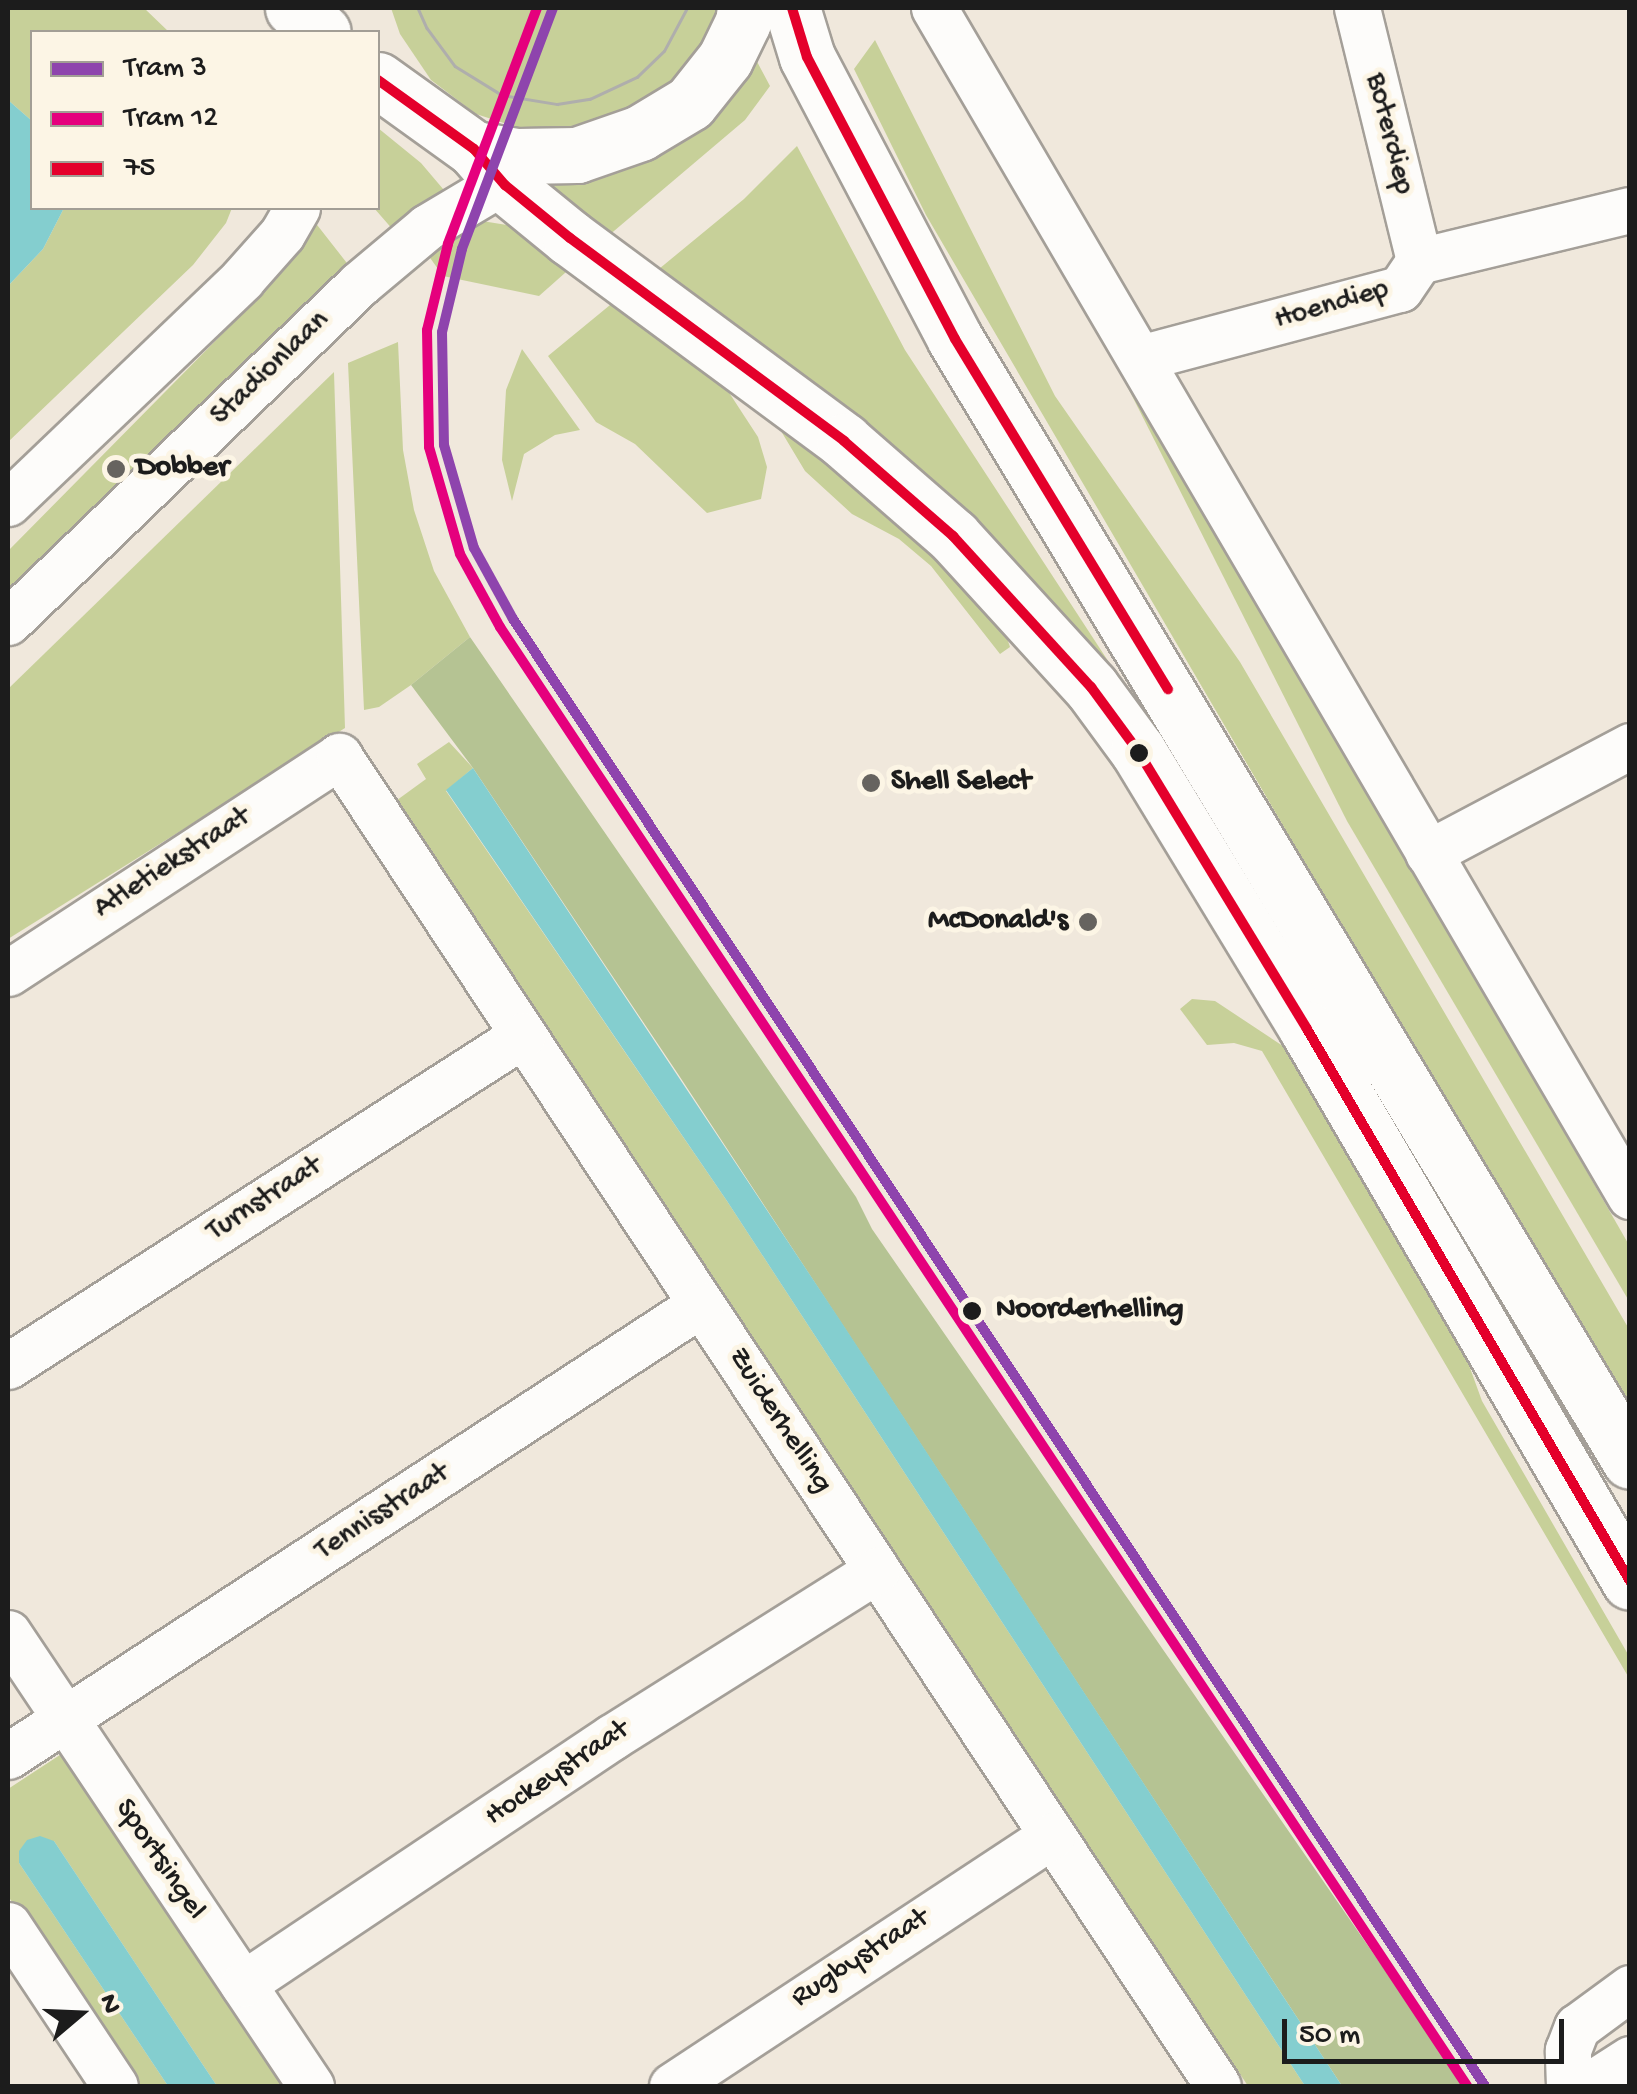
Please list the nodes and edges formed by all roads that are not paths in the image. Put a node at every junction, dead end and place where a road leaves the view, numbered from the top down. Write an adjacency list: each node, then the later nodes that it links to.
1 (293, 8): 6 (main road)
2 (744, 8): 8 (main road)
3 (792, 8): 23 (main road)
4 (934, 8): 12 (street)
5 (1357, 8): 11 (street, Boterdiep)
6 (320, 30)
7 (380, 82): 8 (main road)
8 (502, 180): 14 (street, Stadionlaan); 25 (main road)
9 (296, 210): 13 (street)
10 (1630, 210): 11 (street, Hoendiep)
11 (1420, 262): 12 (street, Hoendiep)
12 (1140, 358): 17 (street)
13 (8, 503)
14 (8, 622)
15 (1630, 746): 17 (street)
16 (339, 756): 18 (street, Atletiekstraat); 19 (street, Zuiderhelling)
17 (1428, 853): 20 (street)
18 (8, 974)
19 (524, 1035): 21 (street, Zuiderhelling); 22 (street, Turnstraat)
20 (1630, 1196)
21 (701, 1304): 24 (street, Zuiderhelling); 27 (street, Tennisstraat)
22 (8, 1366)
23 (1630, 1462)
24 (877, 1570): 29 (street, Zuiderhelling); 31 (street, Hockeystraat)
25 (1630, 1582)
26 (8, 1633): 27 (street, Sportsingel)
27 (64, 1720): 28 (street, Tennisstraat); 31 (street, Sportsingel)
28 (8, 1756)
29 (1052, 1835): 36 (street, Rugbystraat); 37 (street, Zuiderhelling)
30 (8, 1926): 34 (street)
31 (243, 1984): 35 (street, Sportsingel)
32 (1630, 1988): 38 (street)
33 (1630, 2059): 39 (street)
34 (115, 2086)
35 (311, 2086)
36 (672, 2086)
37 (1218, 2086)
38 (1570, 2086)
39 (1588, 2086)

